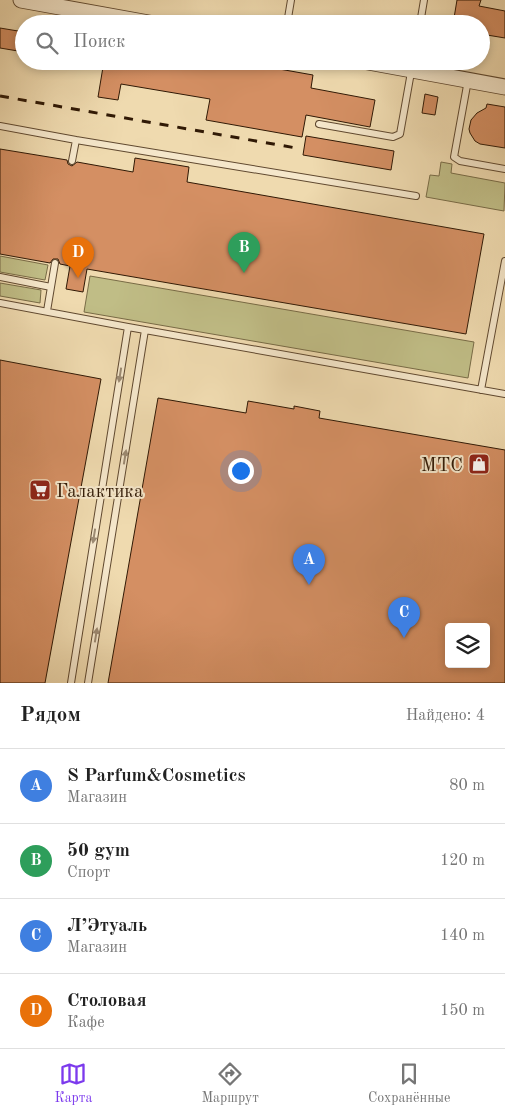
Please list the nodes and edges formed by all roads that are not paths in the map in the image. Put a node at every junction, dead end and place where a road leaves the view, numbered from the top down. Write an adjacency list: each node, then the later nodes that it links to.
1 (21, 0): 4 (street)
2 (291, 0): 6 (lane)
3 (424, 0): 7 (lane)
4 (69, 4): 5 (street)
5 (116, 15)
6 (288, 15)
7 (422, 15)
8 (411, 70): 12 (lane)
9 (428, 70): 10 (street)
10 (468, 80): 11 (street); 16 (lane)
11 (505, 87)
12 (319, 124)
13 (0, 126): 14 (lane)
14 (76, 140): 15 (lane); 17 (lane)
15 (72, 161)
16 (505, 169)
17 (416, 196)
18 (505, 261): 23 (lane)
19 (55, 263): 21 (lane)
20 (0, 278): 21 (lane)
21 (51, 287): 25 (lane)
22 (0, 303): 25 (lane)
23 (496, 303): 24 (lane); 28 (lane)
24 (505, 305)
25 (47, 312): 26 (lane)
26 (128, 327): 27 (lane); 30 (lane, one-way to 30)
27 (145, 330): 28 (lane); 31 (lane, one-way to 27)
28 (481, 390): 29 (lane)
29 (505, 394)
30 (71, 683)
31 (88, 683)

